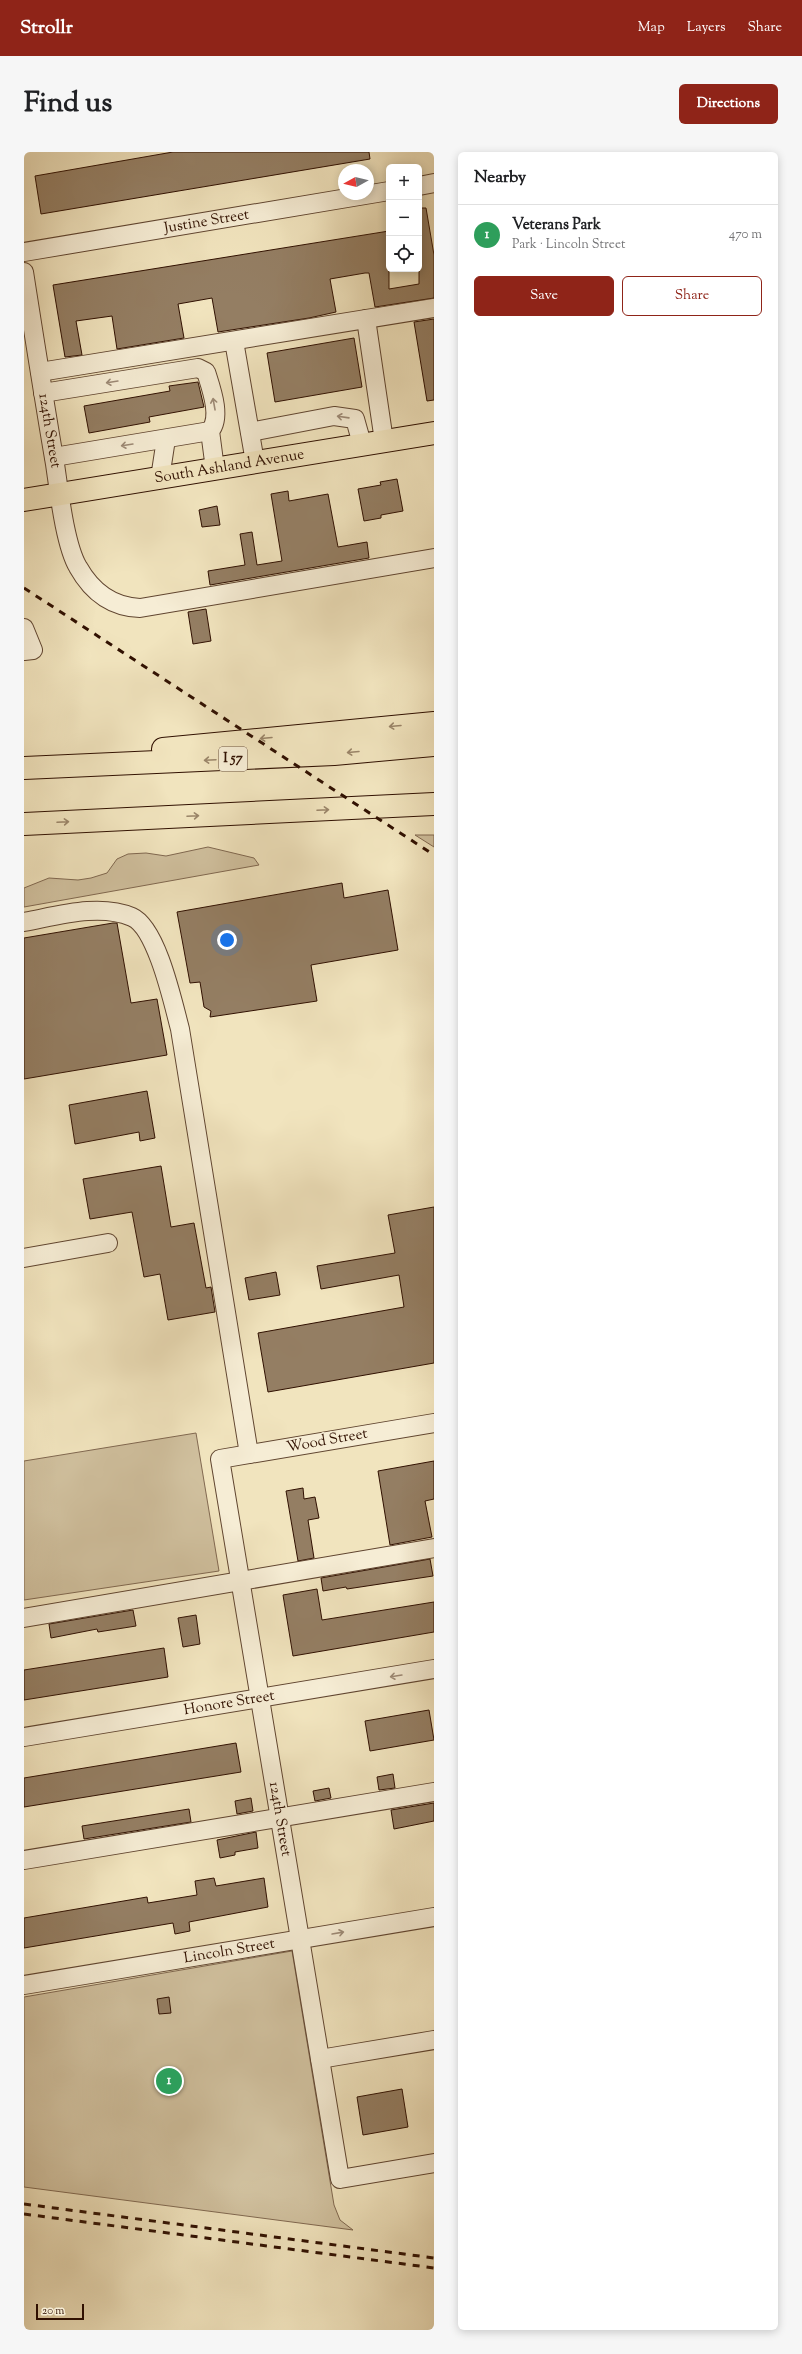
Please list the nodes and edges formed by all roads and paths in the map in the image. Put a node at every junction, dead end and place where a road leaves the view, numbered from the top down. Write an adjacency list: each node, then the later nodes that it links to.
1 (434, 183): 2 (street)
2 (422, 185)
3 (386, 192): 4 (street, Justine Street)
4 (24, 252)
5 (24, 272): 9 (street, 124th Street)
6 (434, 308): 7 (street)
7 (366, 319): 8 (street); 15 (street)
8 (234, 341): 9 (street); 12 (street)
9 (40, 372): 10 (street, 124th Street)
10 (43, 393): 11 (street, one-way to 10); 17 (street, 124th Street)
11 (210, 431): 14 (street); 19 (street)
12 (250, 432): 16 (street, one-way to 12); 18 (street)
13 (434, 433): 15 (main road, South Ashland Avenue)
14 (166, 439): 17 (street, one-way to 17); 20 (street)
15 (384, 441): 16 (main road, South Ashland Avenue)
16 (362, 444): 18 (main road, South Ashland Avenue)
17 (54, 458): 21 (street, 124th Street)
18 (255, 462): 19 (main road, South Ashland Avenue)
19 (215, 469): 20 (main road, South Ashland Avenue)
20 (160, 478): 21 (main road, South Ashland Avenue)
21 (60, 494): 22 (main road, South Ashland Avenue); 23 (street, 124th Street)
22 (24, 500)
23 (434, 558)
24 (24, 628): 25 (street)
25 (24, 651)
26 (434, 723): 28 (main road, one-way to 28)
27 (434, 745): 28 (main road, I 57, one-way to 28)
28 (28, 768)
29 (434, 804): 30 (main road)
30 (408, 806): 31 (main road); 32 (main road, one-way to 30)
31 (434, 811)
32 (24, 824)
33 (24, 922): 37 (street)
34 (108, 1243): 35 (street)
35 (24, 1258)
36 (434, 1423): 37 (street, Wood Street)
37 (249, 1454): 38 (street, Wood Street)
38 (220, 1459): 40 (street, 124th Street)
39 (434, 1548): 40 (street)
40 (240, 1581): 41 (street); 43 (street, 124th Street)
41 (24, 1618)
42 (434, 1669): 43 (street, Honore Street, one-way to 43)
43 (260, 1698): 44 (street, Honore Street); 46 (street, 124th Street)
44 (24, 1737)
45 (434, 1792): 46 (street)
46 (280, 1818): 47 (street); 49 (street, 124th Street)
47 (24, 1860)
48 (434, 1917): 49 (street, Lincoln Street, one-way to 48)
49 (300, 1940): 50 (street, Lincoln Street); 52 (street, 124th Street)
50 (24, 1985)
51 (434, 2040): 52 (street)
52 (320, 2059): 53 (street, 124th Street)
53 (434, 2163)

